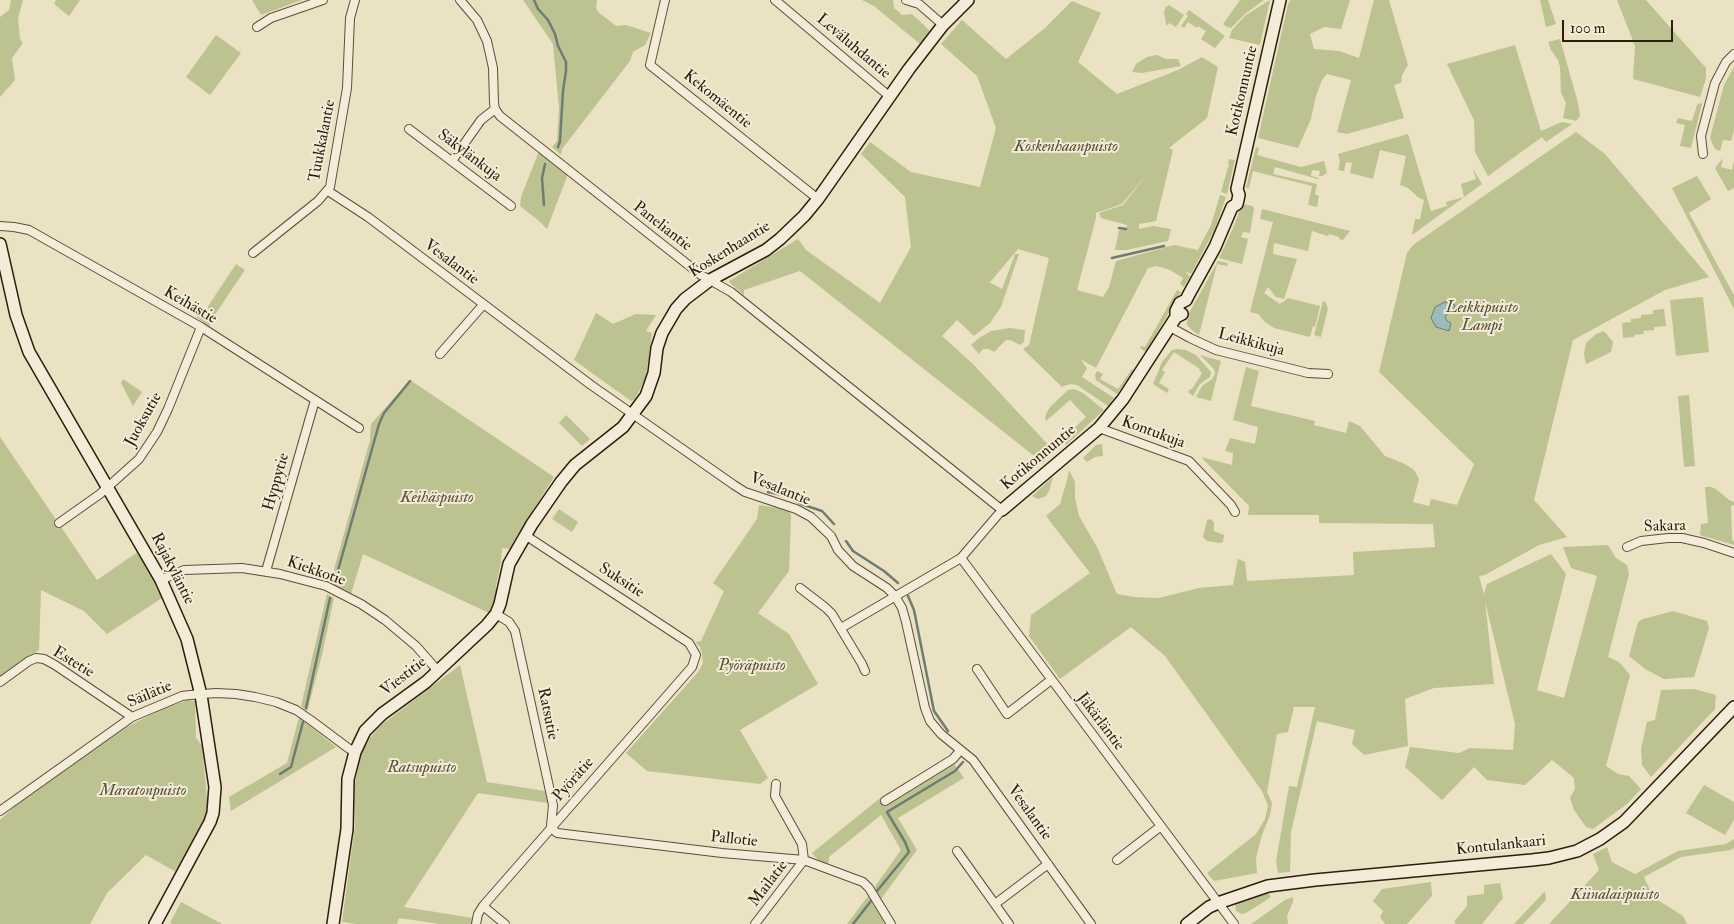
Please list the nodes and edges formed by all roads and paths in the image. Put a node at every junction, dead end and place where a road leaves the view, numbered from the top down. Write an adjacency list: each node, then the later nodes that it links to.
1 (323, 0): 10 (street)
2 (355, 0): 17 (street, Tuukkalantie)
3 (460, 0): 13 (street)
4 (665, 0): 18 (street, Kekomäentie)
5 (775, 0): 12 (street, Leväluhdantie)
6 (906, 0): 9 (street)
7 (968, 0): 9 (street, Koskenhaantie)
8 (1280, 0): 25 (street, Kotikonnuntie)
9 (944, 25): 12 (street, Koskenhaantie)
10 (257, 27)
11 (1734, 54): 15 (street)
12 (889, 96): 18 (street, Koskenhaantie)
13 (495, 109): 16 (street); 23 (street, Paneliantie)
14 (409, 129): 16 (street, Säkylänkuja)
15 (1703, 154)
16 (452, 161): 19 (street, Säkylänkuja)
17 (328, 190): 22 (street, Tuukkalantie); 24 (street, Vesalantie)
18 (818, 199): 23 (street, Koskenhaantie)
19 (511, 206)
20 (0, 226): 26 (street, Keihästie)
21 (0, 244): 34 (street, Rajakyläntie)
22 (254, 253)
23 (710, 280): 30 (street, Koskenhaantie); 35 (street, Paneliantie)
24 (483, 305): 27 (street); 30 (street, Vesalantie)
25 (1173, 322): 28 (street, Leikkikuja); 32 (street, Kotikonnuntie)
26 (201, 328): 29 (street, Keihästie); 34 (street, Juoksutie)
27 (440, 354)
28 (1328, 374)
29 (315, 400): 31 (street, Keihästie); 42 (street, Hyppytie)
30 (634, 415): 33 (street, Koskenhaantie); 45 (street, Vesalantie)
31 (359, 428)
32 (1099, 428): 35 (street, Kotikonnuntie); 36 (street, Kontukuja)
33 (562, 482): 38 (street, Viestitie)
34 (107, 487): 37 (street, Juoksutie); 43 (street, Rajakyläntie)
35 (1002, 510): 41 (street, Kotikonnuntie)
36 (1235, 512)
37 (59, 523)
38 (525, 535): 46 (street, Viestitie); 48 (street, Suksitie)
39 (1627, 547): 40 (street, Sakara)
40 (1734, 553)
41 (961, 558): 45 (street, Kotikonnuntie); 52 (street, Jäkärläntie)
42 (266, 571): 43 (street, Kiekkotie); 50 (street, Kiekkotie)
43 (161, 580): 54 (street, Rajakyläntie)
44 (800, 588): 47 (street)
45 (895, 596): 47 (street, Kotikonnuntie); 67 (street, Vesalantie)
46 (496, 614): 50 (street, Viestitie); 63 (street, Ratsutie)
47 (841, 628): 51 (street)
48 (696, 655): 63 (street, Pyörätie)
49 (977, 669): 52 (street)
50 (438, 671): 57 (street, Viestitie)
51 (865, 671)
52 (1051, 680): 62 (street, Jäkärläntie)
53 (0, 682): 56 (street, Estetie)
54 (201, 695): 56 (street, Säilätie); 57 (street, Säilätie); 71 (street, Rajakyläntie)
55 (1734, 707): 68 (street, Kontulankaari)
56 (132, 717): 61 (street, Säilätie)
57 (354, 752): 72 (street, Viestitie)
58 (958, 753): 60 (street)
59 (776, 784): 65 (street)
60 (884, 801)
61 (0, 811)
62 (1161, 826): 66 (street); 68 (street, Jäkärläntie)
63 (550, 828): 65 (street, Pallotie); 70 (street, Pyörätie)
64 (957, 851): 69 (street)
65 (804, 860): 75 (street, Mailatie); 76 (street, Pallotie)
66 (1117, 860)
67 (1048, 864): 69 (street); 78 (street, Vesalantie)
68 (1218, 903): 79 (street, Kontulankaari); 80 (street, Jäkärläntie)
69 (995, 904): 77 (street)
70 (483, 906): 73 (street, Pyörätie); 74 (street)
71 (155, 924)
72 (333, 924)
73 (476, 924)
74 (505, 924)
75 (756, 924)
76 (891, 924)
77 (1009, 924)
78 (1091, 924)
79 (1186, 924)
80 (1234, 924)

